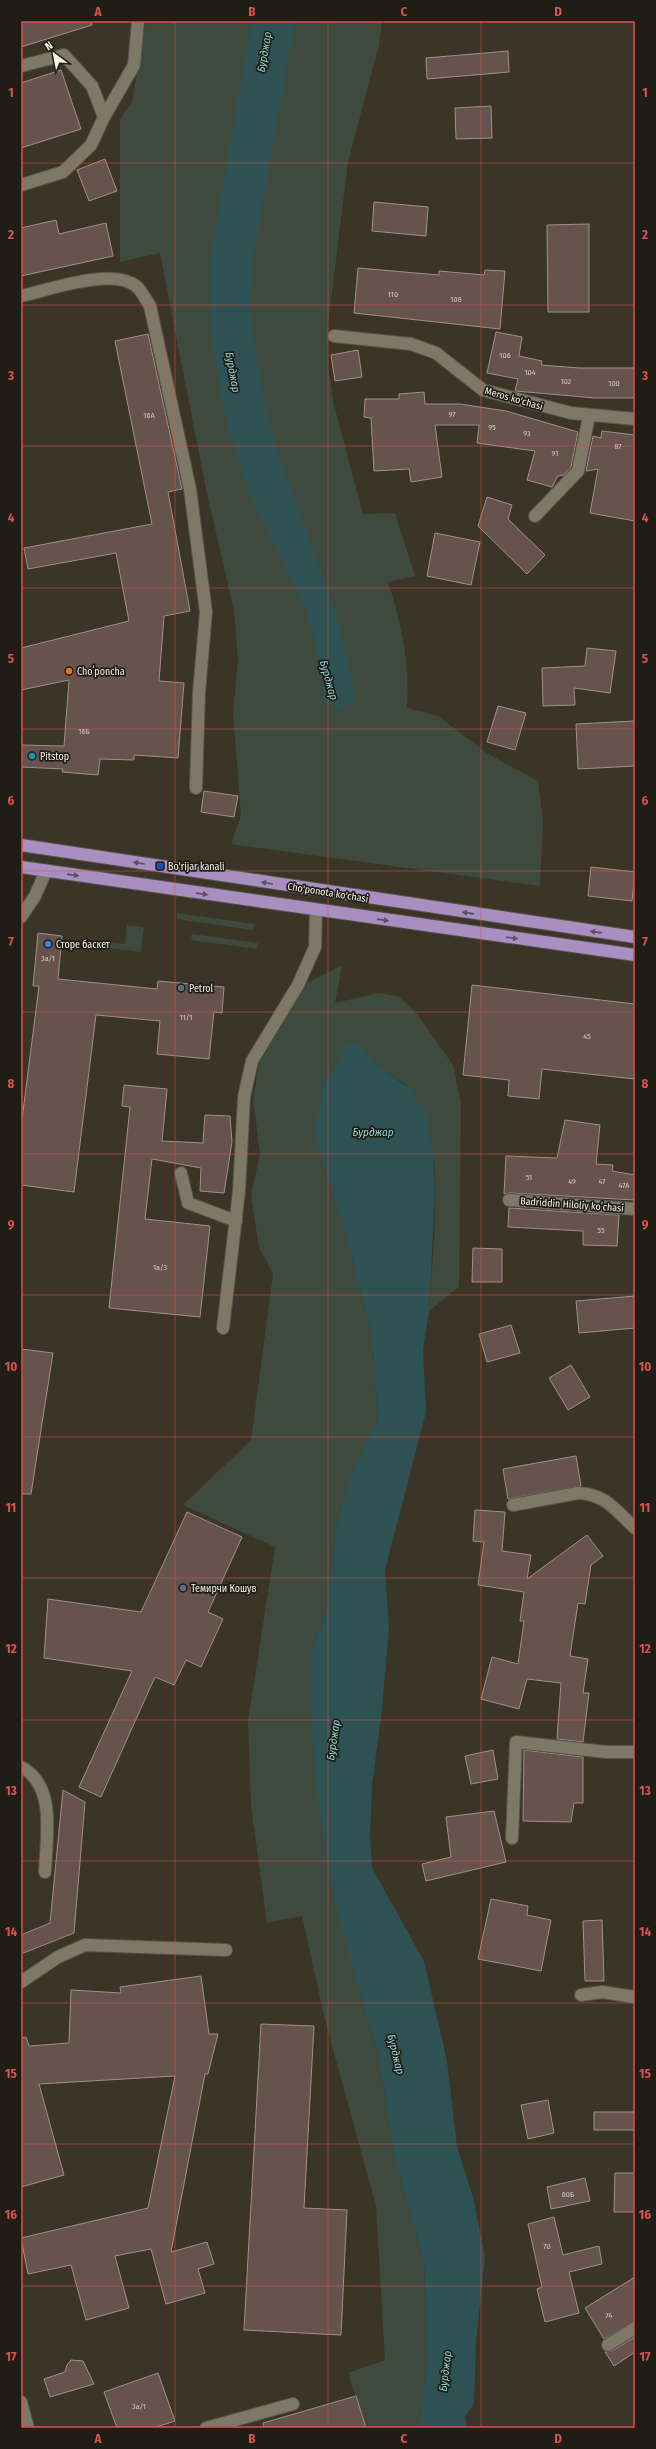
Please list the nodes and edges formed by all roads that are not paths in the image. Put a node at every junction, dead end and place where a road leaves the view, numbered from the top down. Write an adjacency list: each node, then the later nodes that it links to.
1 (138, 21): 3 (street)
2 (21, 66): 3 (street)
3 (104, 117): 4 (street)
4 (21, 186)
5 (21, 296): 10 (street)
6 (334, 336): 7 (street, Meros ko'chasi)
7 (589, 416): 8 (street, Meros ko'chasi); 9 (street)
8 (635, 419)
9 (535, 516)
10 (196, 788)
11 (21, 845): 16 (main road, Cho'ponota ko'chasi, one-way to 11)
12 (21, 867): 13 (main road, Cho'ponota ko'chasi)
13 (46, 871): 14 (main road, Cho'ponota ko'chasi, one-way to 14); 15 (street)
14 (319, 910): 17 (main road, Cho'ponota ko'chasi, one-way to 17); 21 (street)
15 (21, 917)
16 (635, 937)
17 (635, 955)
18 (181, 1173): 21 (street)
19 (509, 1200): 20 (street, Badriddin Hiloliy koʻchasi)
20 (635, 1209)
21 (236, 1221): 22 (street)
22 (223, 1328)
23 (514, 1505): 24 (street)
24 (635, 1528)
25 (635, 1752): 27 (street)
26 (21, 1767): 28 (street)
27 (512, 1838)
28 (45, 1872)
29 (226, 1950): 30 (street)
30 (21, 1982)
31 (581, 1995): 32 (street)
32 (635, 1997)
33 (635, 2328): 34 (street)
34 (608, 2345)
35 (21, 2402): 37 (street)
36 (293, 2404): 38 (street)
37 (28, 2428)
38 (206, 2428)

